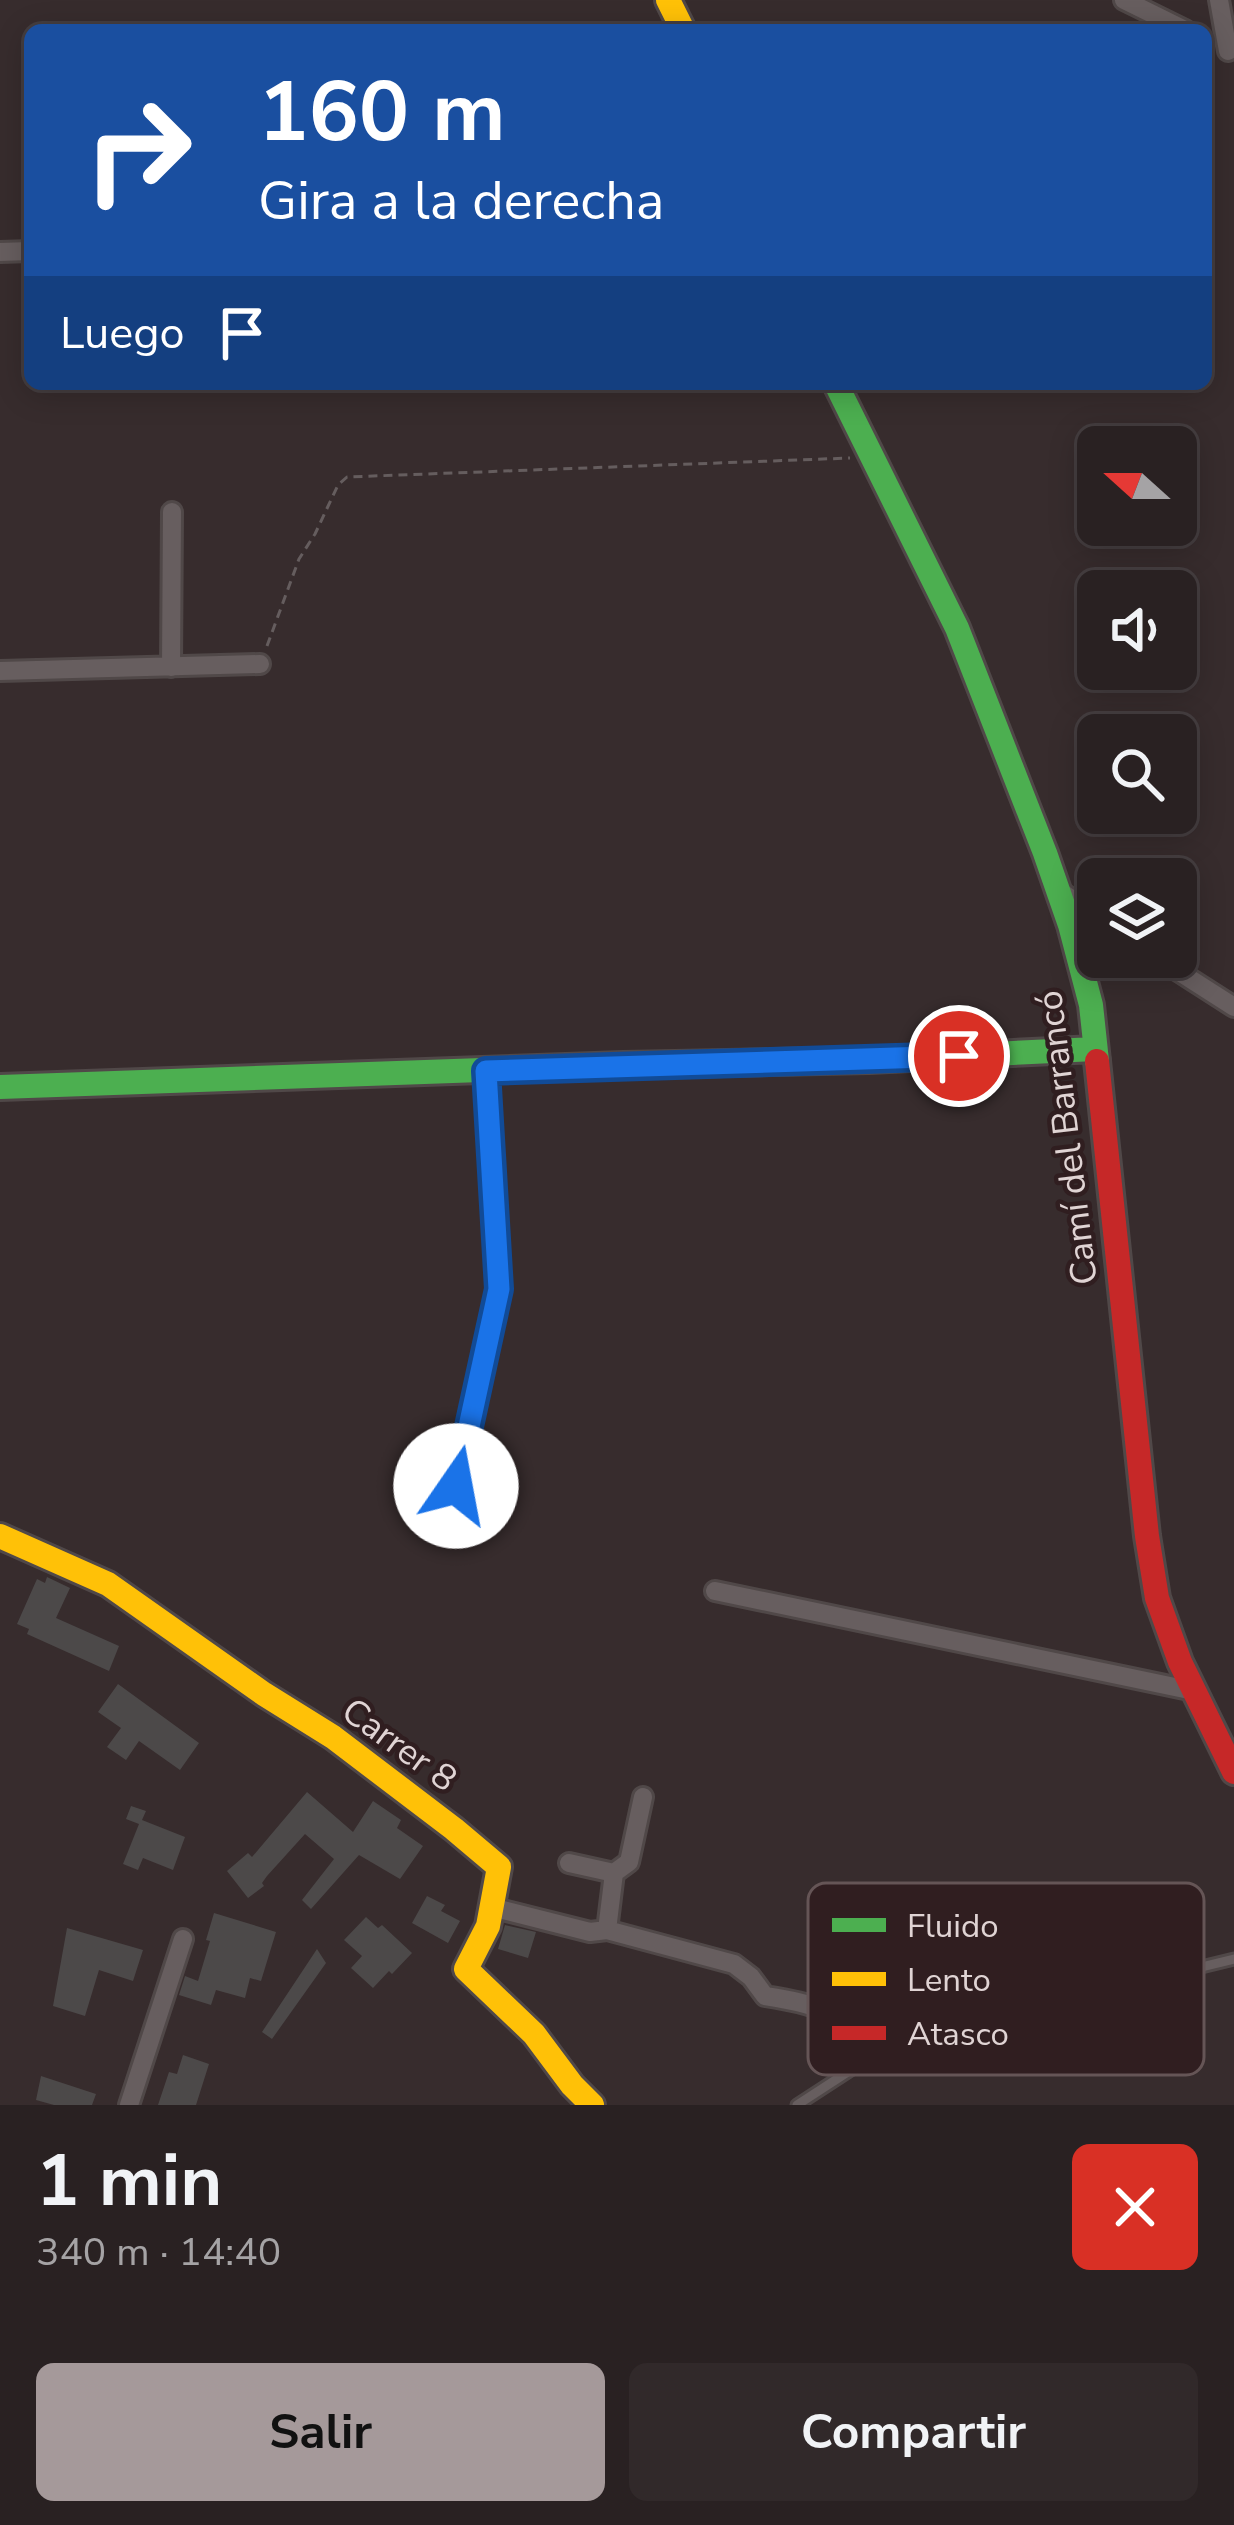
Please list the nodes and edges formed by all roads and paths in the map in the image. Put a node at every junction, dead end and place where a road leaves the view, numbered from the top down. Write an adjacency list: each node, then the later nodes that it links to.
1 (1124, 0): 3 (street)
2 (1219, 0): 4 (street)
3 (1173, 24)
4 (1231, 52)
5 (839, 390): 6 (street, Camí del Barrancó)
6 (872, 457): 8 (path); 11 (street, Camí del Barrancó)
7 (172, 512): 9 (street)
8 (260, 664): 9 (street)
9 (171, 667): 10 (street)
10 (0, 671)
11 (1058, 890): 12 (street); 15 (street, Camí del Barrancó)
12 (1077, 903)
13 (1189, 978): 14 (street)
14 (1234, 1007)
15 (1095, 1049): 16 (street); 21 (street, Camí del Barrancó)
16 (486, 1071): 17 (street); 18 (street)
17 (0, 1087)
18 (456, 1486)
19 (0, 1536): 26 (street, Carrer 8)
20 (716, 1591): 21 (street)
21 (1194, 1691): 22 (street, Camí del Barrancó)
22 (1234, 1772)
23 (643, 1796): 25 (street)
24 (568, 1863): 25 (street)
25 (614, 1874): 27 (street)
26 (491, 1907): 27 (street); 34 (street, Carrer 8)
27 (607, 1930): 31 (street)
28 (183, 1939): 33 (street)
29 (1234, 1959): 30 (lane)
30 (1204, 1966)
31 (808, 2004)
32 (843, 2075): 35 (lane)
33 (129, 2105)
34 (592, 2105)
35 (797, 2105)

